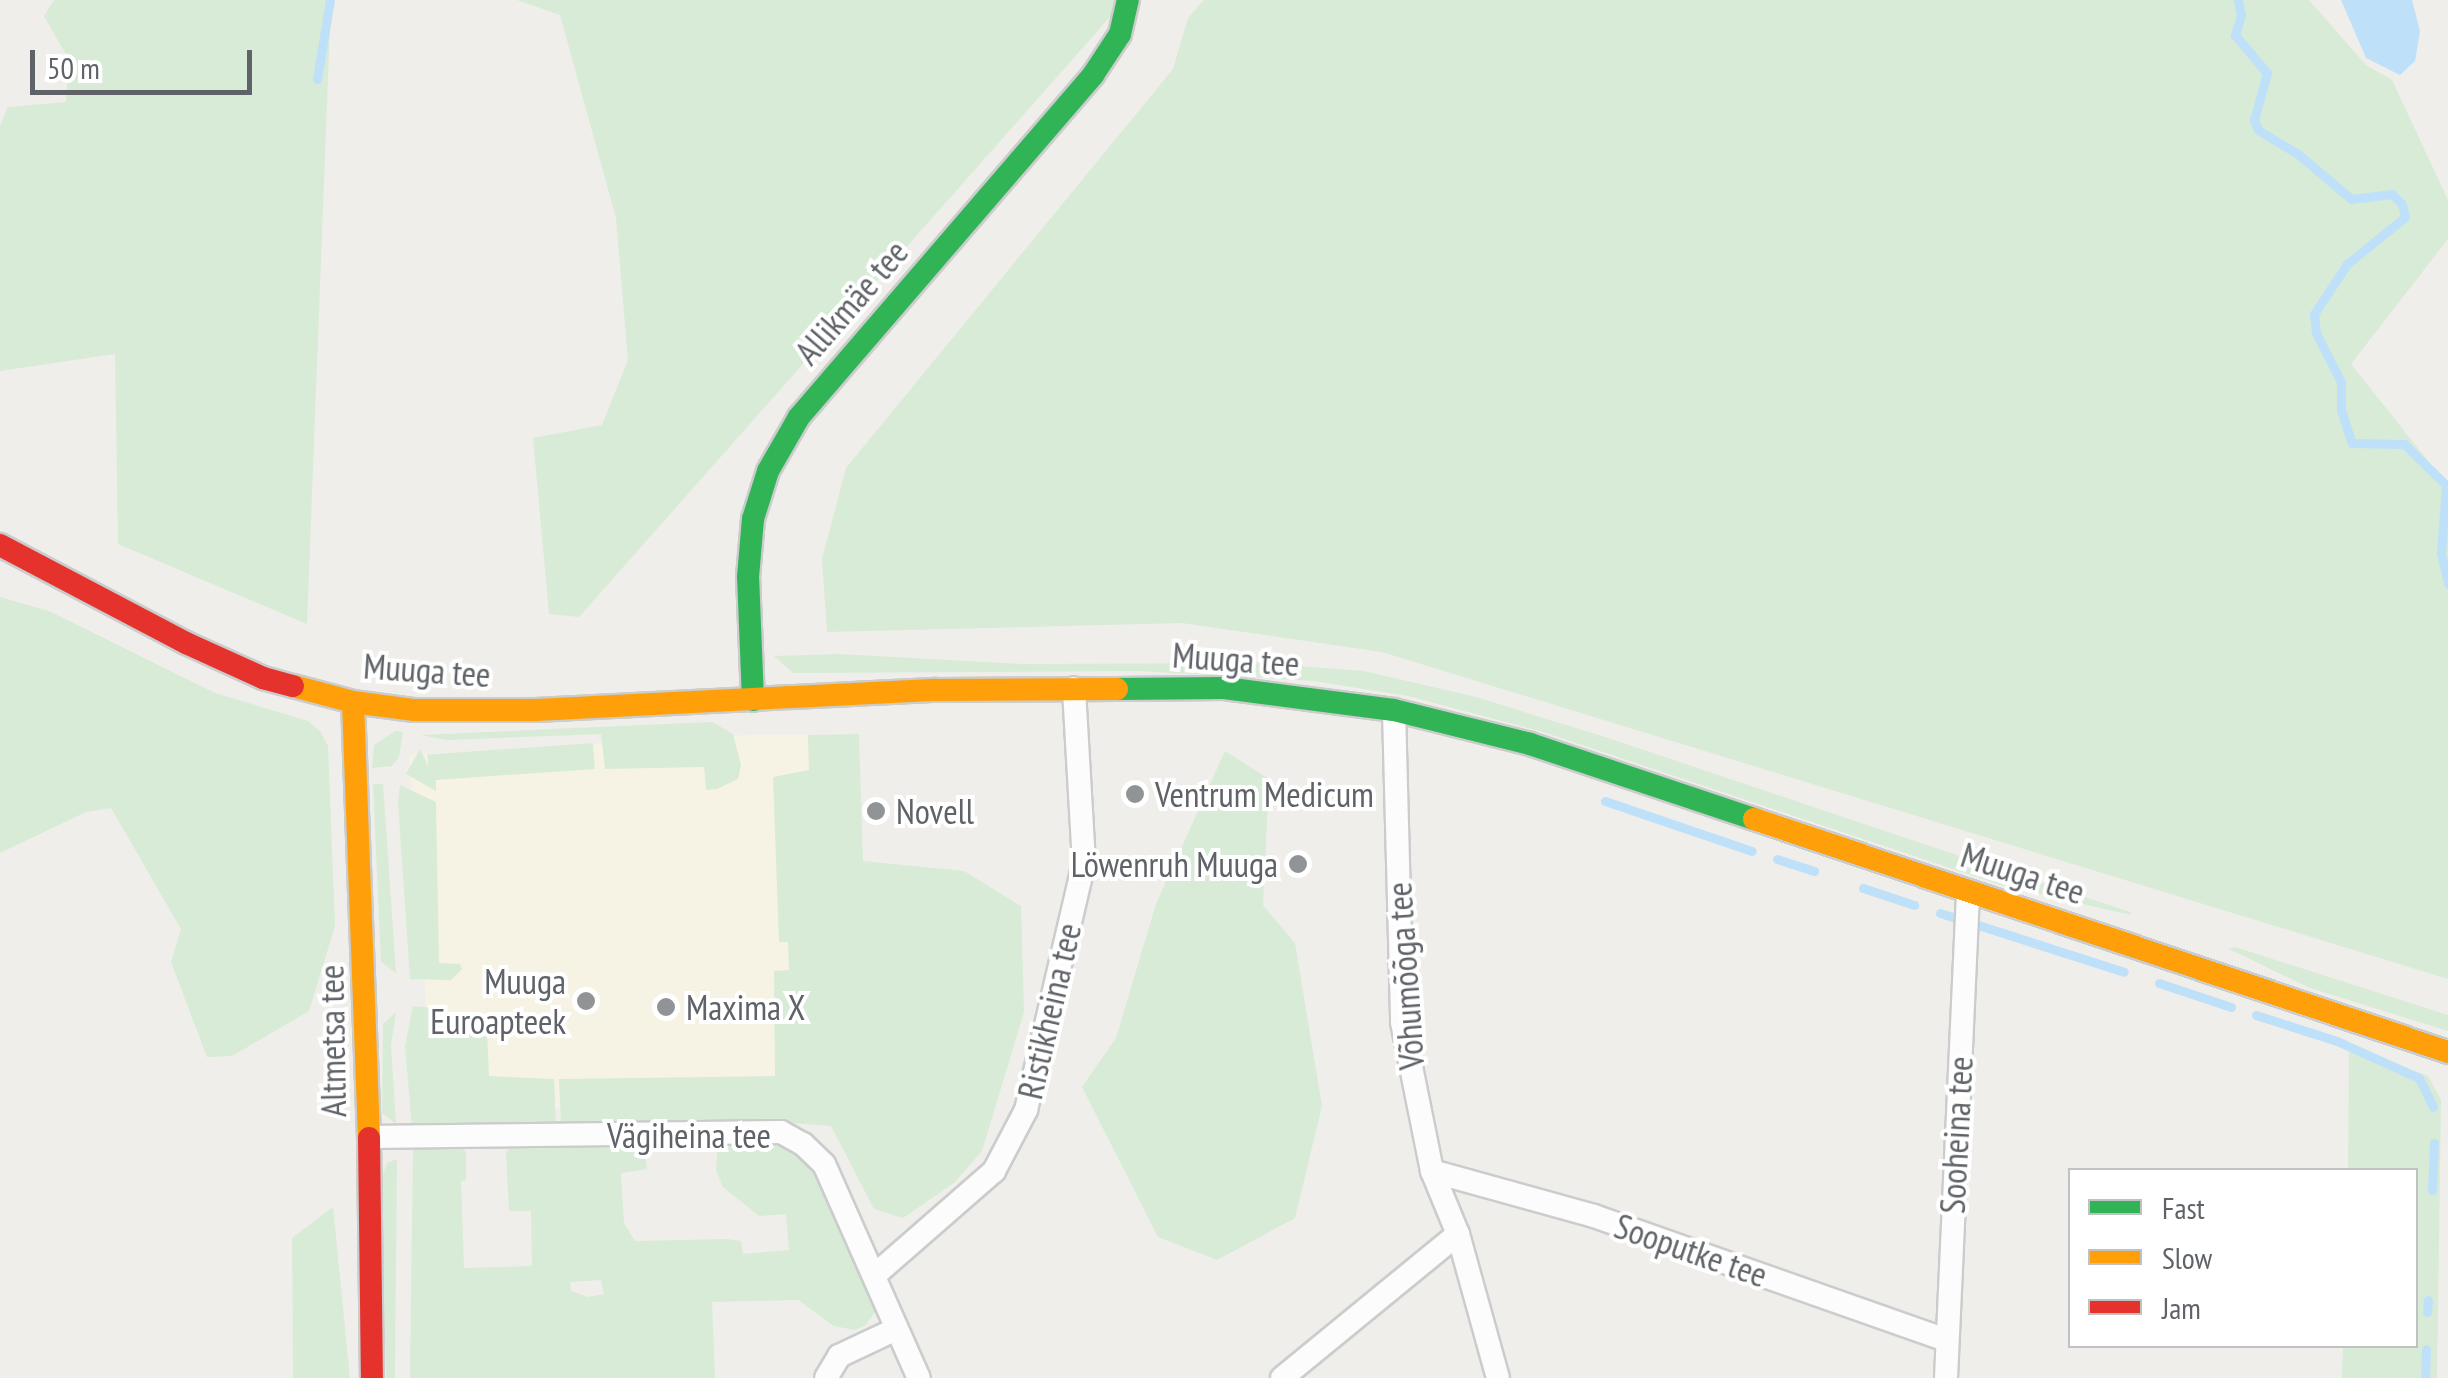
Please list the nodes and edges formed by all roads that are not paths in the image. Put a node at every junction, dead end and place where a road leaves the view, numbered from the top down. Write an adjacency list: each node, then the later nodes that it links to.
1 (1128, 0): 4 (main road, Allikmäe tee)
2 (0, 545): 5 (main road, Muuga tee)
3 (1074, 688): 4 (main road, Muuga tee); 6 (main road, Muuga tee); 12 (street, Ristikheina tee)
4 (752, 700): 5 (main road, Muuga tee)
5 (354, 702): 9 (main road, Altmetsa tee)
6 (1394, 710): 7 (main road, Muuga tee); 10 (street, Võhumõõga tee)
7 (1968, 892): 8 (main road, Muuga tee); 14 (street, Sooheina tee)
8 (2448, 1052)
9 (369, 1137): 12 (street, Vägiheina tee); 15 (main road, Altmetsa tee)
10 (1432, 1170): 11 (street, Võhumõõga tee); 14 (street, Sooputke tee)
11 (1458, 1234): 18 (street); 19 (street, Võhumõõga tee)
12 (876, 1274): 13 (street, Vägiheina tee)
13 (896, 1329): 16 (street); 17 (street, Vägiheina tee)
14 (1947, 1340): 20 (street, Sooheina tee)
15 (372, 1378)
16 (826, 1378)
17 (919, 1378)
18 (1282, 1378)
19 (1498, 1378)
20 (1946, 1378)

